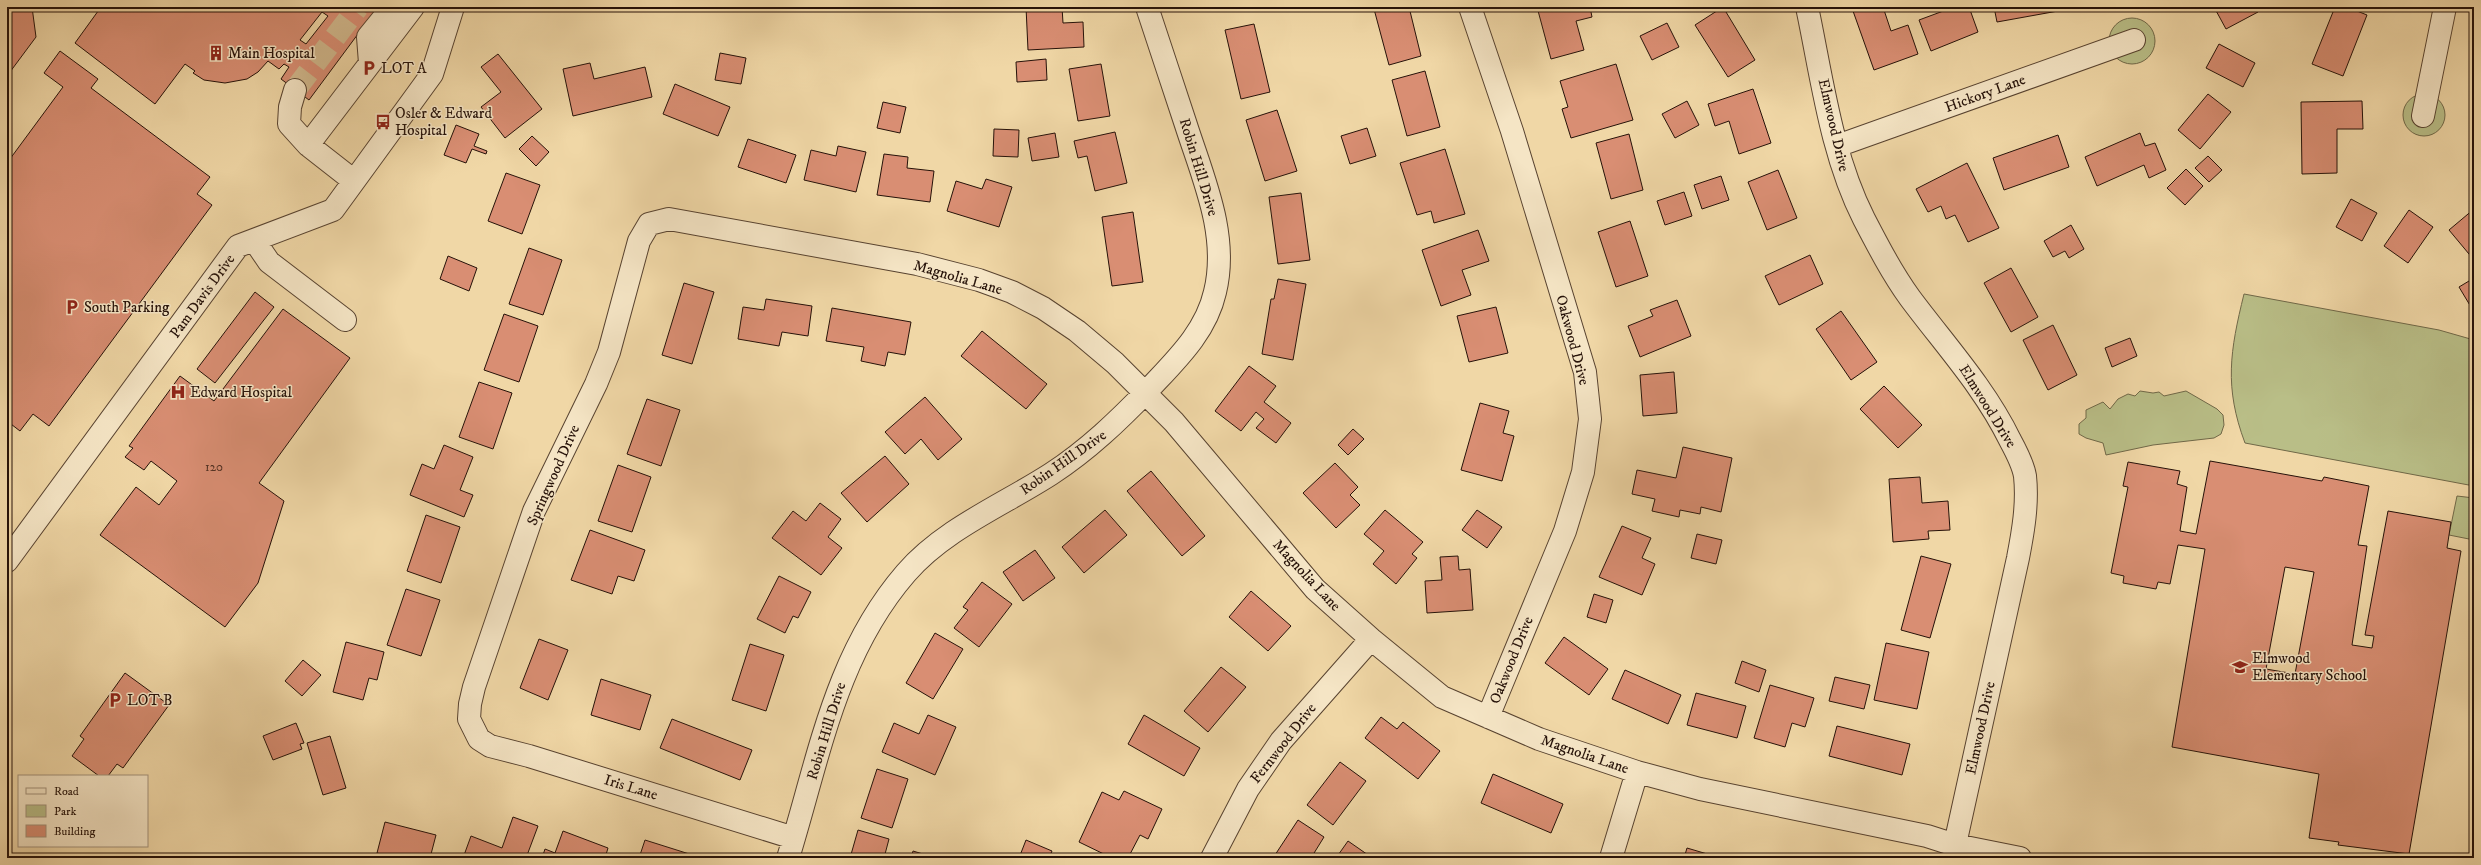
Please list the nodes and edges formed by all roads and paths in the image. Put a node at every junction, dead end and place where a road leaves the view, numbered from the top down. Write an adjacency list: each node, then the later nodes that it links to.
1 (397, 7): 9 (street)
2 (413, 7): 9 (street)
3 (453, 7): 14 (street, Pam Davis Drive)
4 (1147, 7): 18 (street, Robin Hill Drive)
5 (1470, 7): 21 (street, Oakwood Drive)
6 (1807, 7): 13 (street, Elmwood Drive)
7 (2444, 7): 11 (street)
8 (2134, 40): 13 (street, Hickory Lane)
9 (370, 63): 12 (street)
10 (295, 90): 12 (street)
11 (2423, 116)
12 (308, 145): 14 (street)
13 (1837, 146): 25 (street, Elmwood Drive)
14 (354, 181): 16 (street, Pam Davis Drive)
15 (648, 224): 18 (street, Magnolia Lane); 22 (street, Springwood Drive)
16 (254, 240): 17 (street); 19 (street, Pam Davis Drive)
17 (345, 320)
18 (1144, 393): 20 (street, Magnolia Lane); 24 (street, Robin Hill Drive)
19 (7, 561)
20 (1371, 639): 21 (street, Magnolia Lane); 26 (street, Fernwood Drive)
21 (1488, 717): 23 (street, Magnolia Lane)
22 (472, 730): 24 (street, Iris Lane)
23 (1636, 772): 25 (street, Magnolia Lane); 27 (street)
24 (791, 848)
25 (1953, 851): 28 (street, Magnolia Lane)
26 (1212, 858)
27 (1611, 858)
28 (2020, 858)

